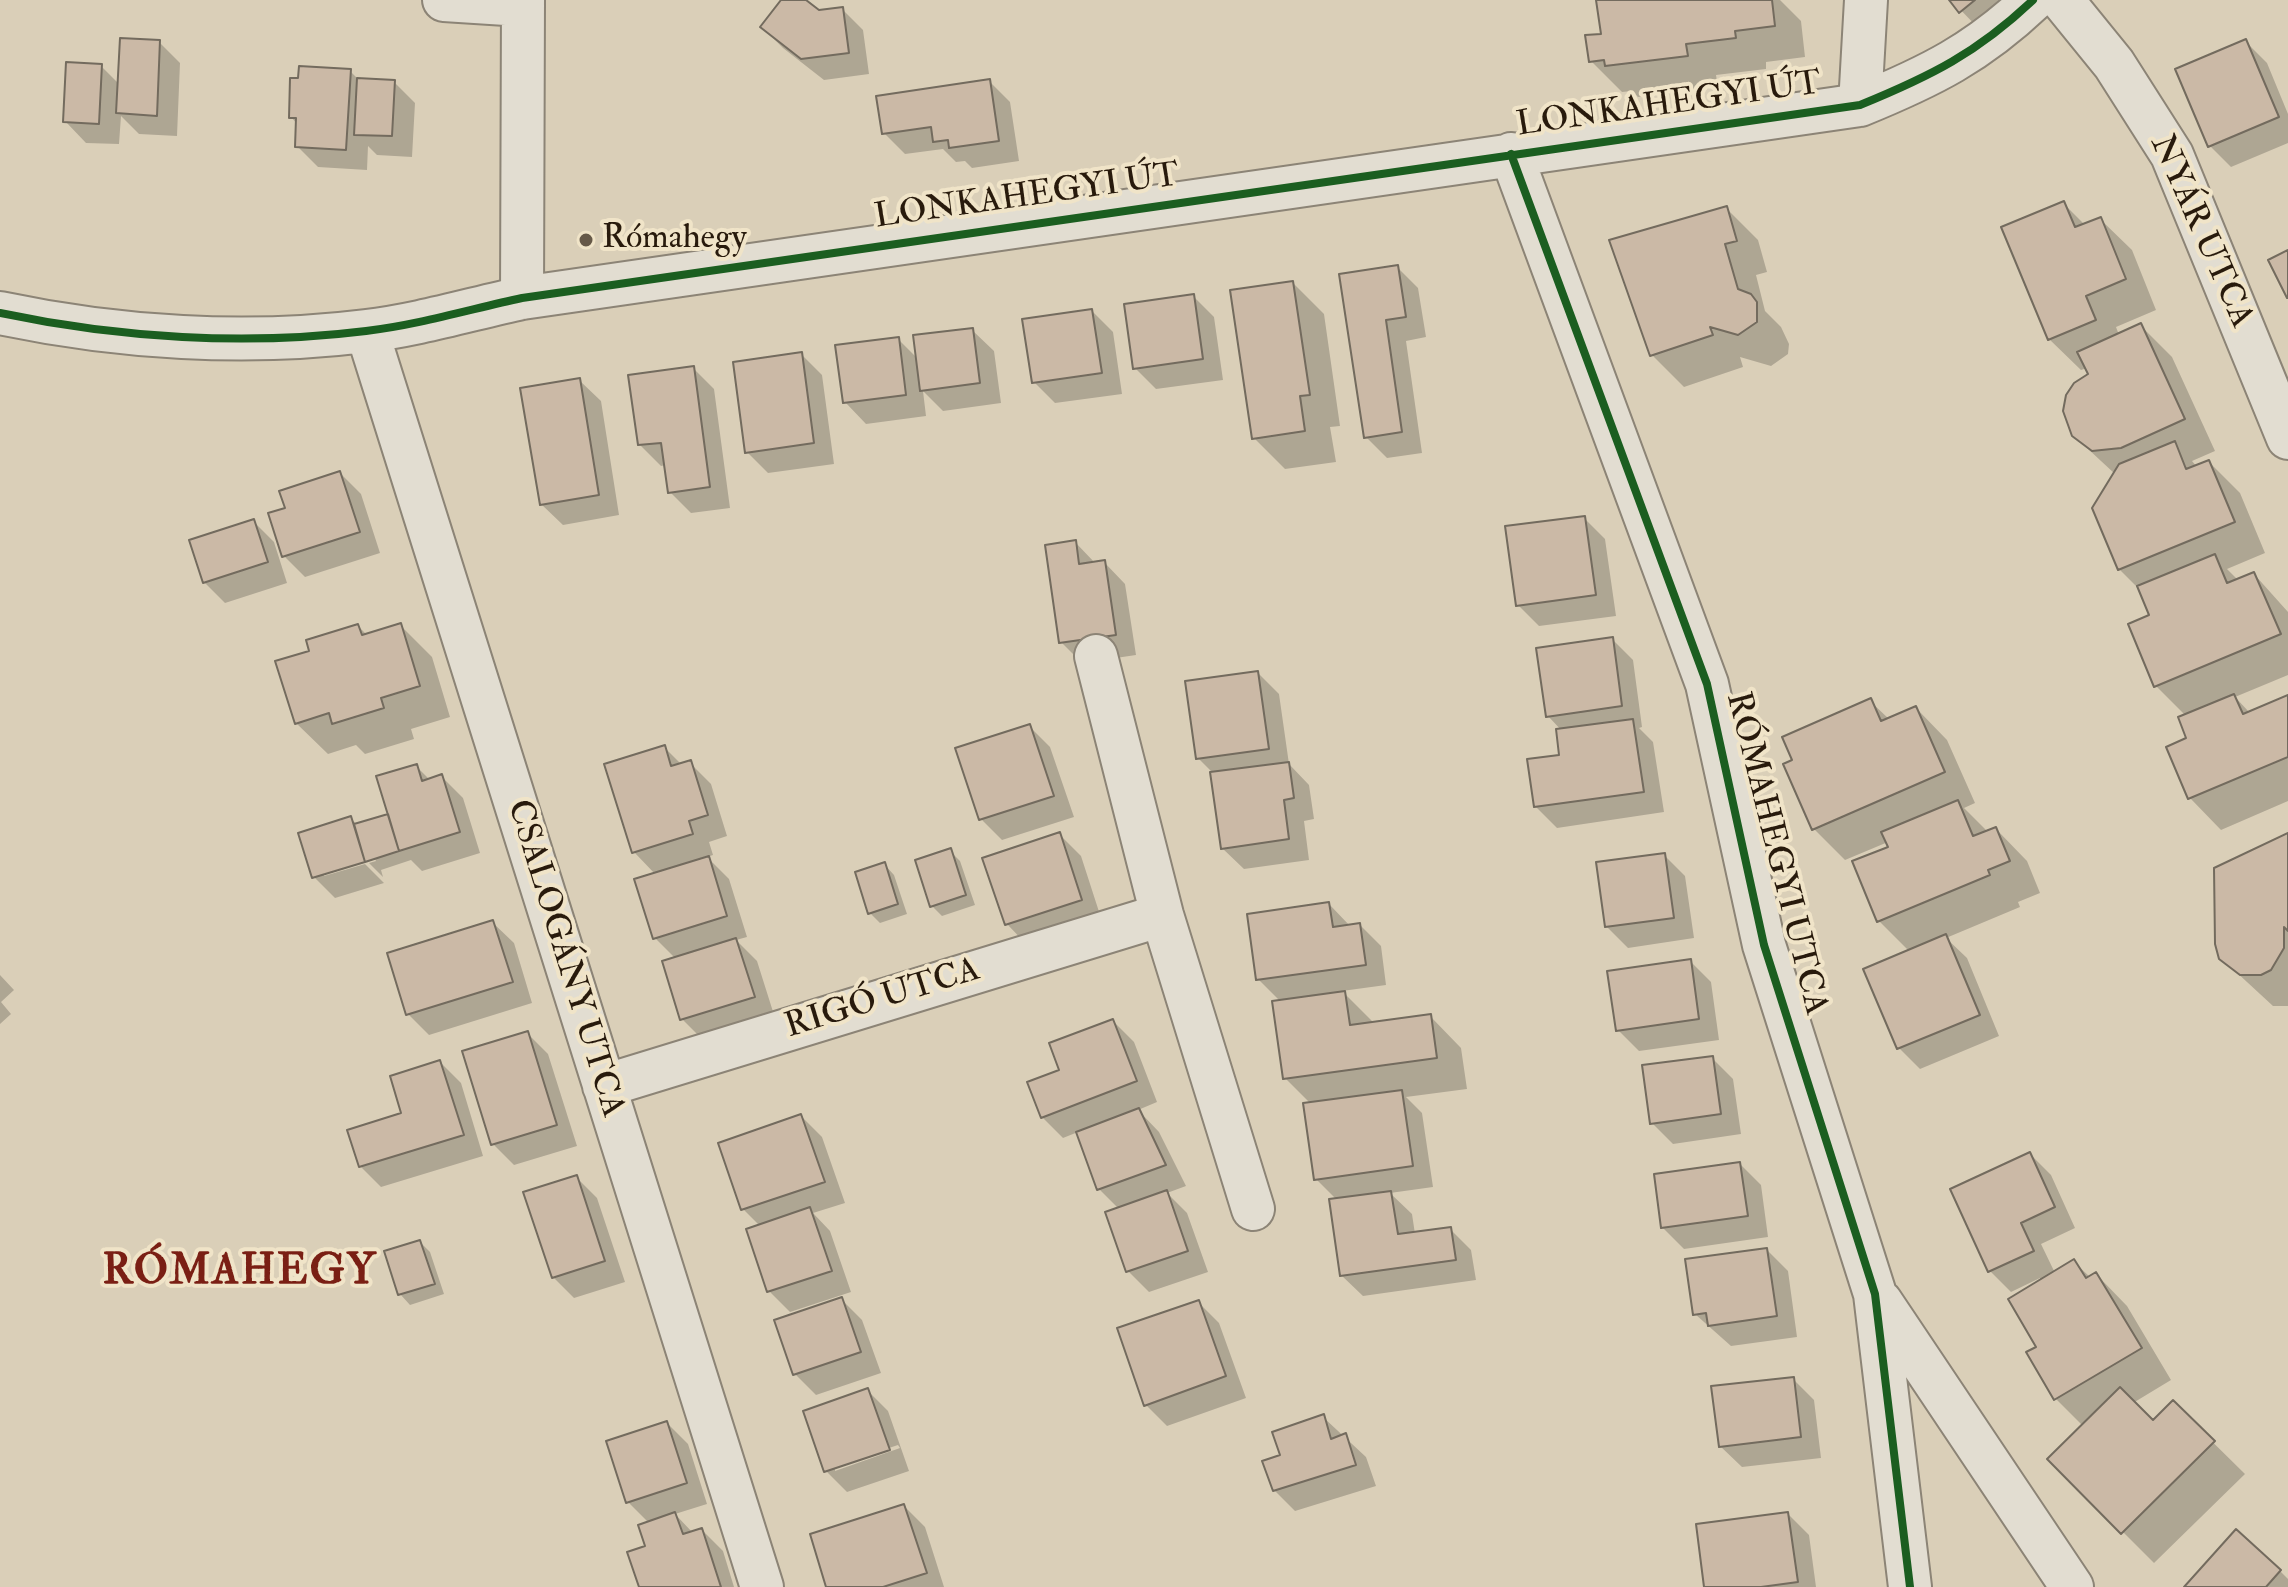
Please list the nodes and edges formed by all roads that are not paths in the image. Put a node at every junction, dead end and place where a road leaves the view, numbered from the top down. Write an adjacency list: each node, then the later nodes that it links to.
1 (444, 0): 5 (street)
2 (1866, 0): 6 (street)
3 (2033, 0): 6 (street, LONKAHEGYI ÚT)
4 (2062, 0): 11 (street, NYÁR UTCA)
5 (523, 2): 8 (street)
6 (1860, 105): 7 (street, LONKAHEGYI ÚT)
7 (1511, 154): 8 (street, LONKAHEGYI ÚT); 16 (street, RÓMAHEGYI UTCA)
8 (522, 298): 10 (street, LONKAHEGYI ÚT)
9 (0, 313): 10 (street, LONKAHEGYI ÚT)
10 (367, 331): 14 (street, CSALOGÁNY UTCA)
11 (2288, 438)
12 (1096, 656): 13 (street)
13 (1162, 915): 14 (street, RIGÓ UTCA); 15 (street)
14 (604, 1086): 17 (street, CSALOGÁNY UTCA)
15 (1253, 1209)
16 (1875, 1294): 18 (street, RÓMAHEGYI UTCA); 19 (street)
17 (762, 1587)
18 (1910, 1587)
19 (2072, 1587)

